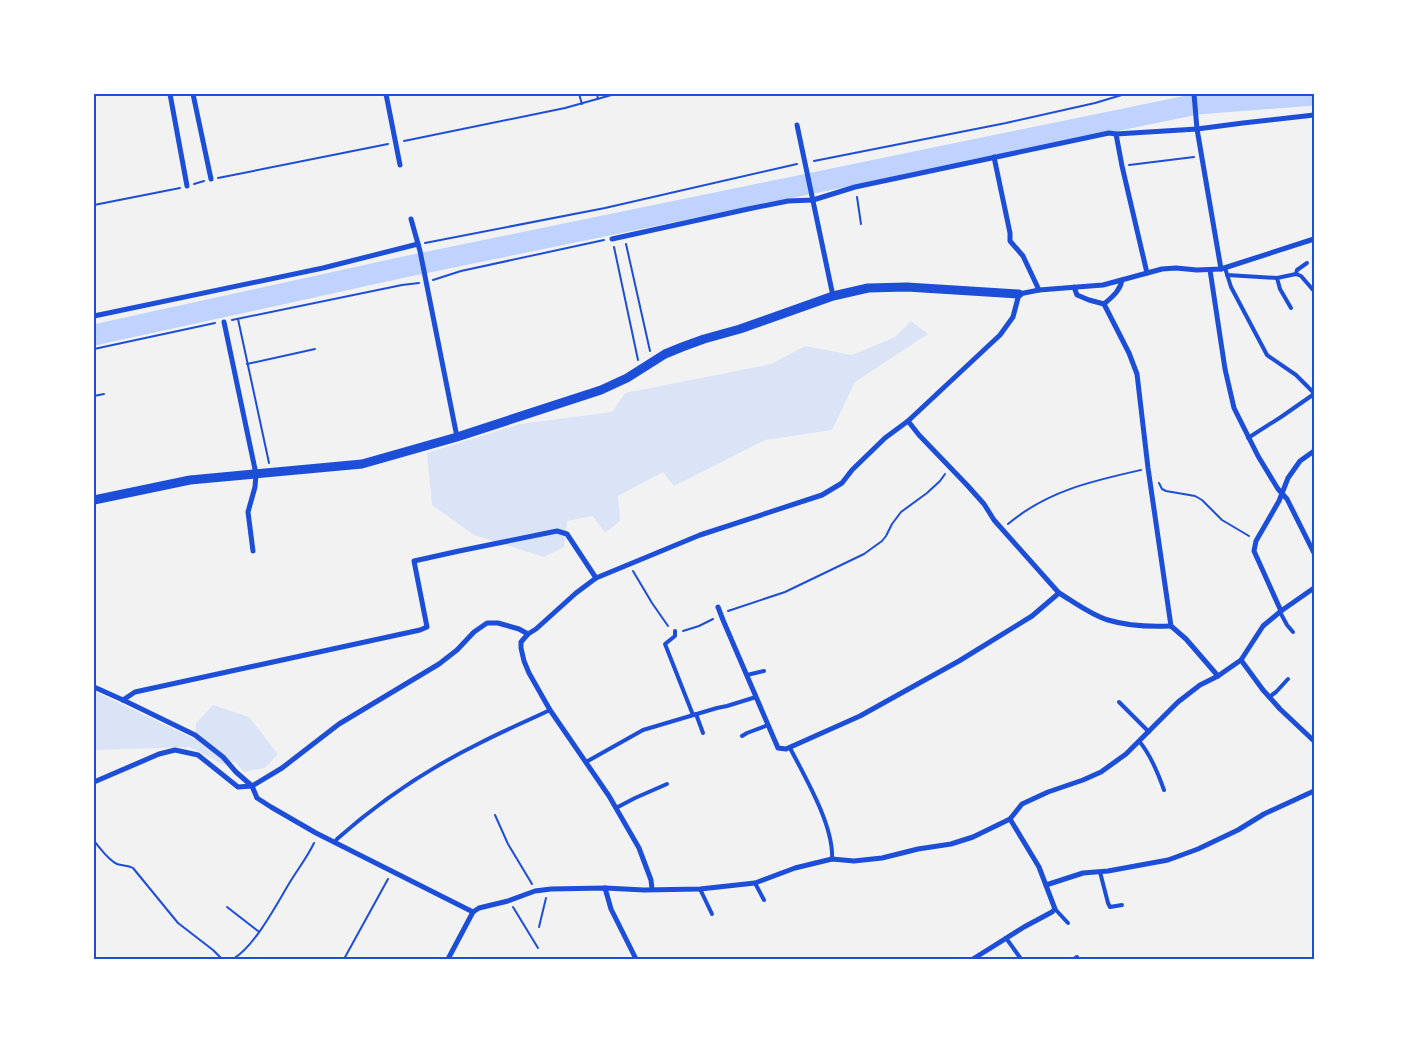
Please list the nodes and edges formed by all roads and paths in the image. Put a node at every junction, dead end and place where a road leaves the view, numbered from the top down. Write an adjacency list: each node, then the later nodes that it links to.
1 (170, 94): 23 (street)
2 (193, 94): 22 (street)
3 (386, 94): 15 (street)
4 (579, 94): 10 (path)
5 (597, 94): 9 (path)
6 (615, 94): 9 (path)
7 (1125, 94): 20 (path)
8 (1194, 94): 13 (street)
9 (598, 99): 10 (path)
10 (582, 104): 15 (path)
11 (1314, 115): 13 (street)
12 (797, 125): 20 (street)
13 (1197, 127): 14 (street); 16 (street)
14 (1116, 134): 17 (street); 21 (street)
15 (396, 142): 19 (street); 22 (path)
16 (1201, 156): 21 (path); 34 (street)
17 (994, 157): 24 (street); 43 (street)
18 (796, 164): 32 (path)
19 (400, 165)
20 (806, 165): 25 (street)
21 (1122, 166): 36 (street)
22 (211, 179): 23 (path)
23 (187, 186): 26 (path)
24 (855, 187): 25 (street); 28 (path)
25 (813, 200): 29 (street); 46 (street)
26 (94, 205)
27 (411, 219): 32 (street)
28 (861, 224)
29 (624, 236): 30 (street); 54 (path)
30 (612, 239): 40 (path); 56 (path)
31 (1314, 239): 34 (street)
32 (418, 244): 40 (street); 49 (street)
33 (1307, 263): 37 (lane)
34 (1223, 268): 35 (street); 38 (lane)
35 (1210, 270): 36 (street); 62 (street)
36 (1147, 273): 41 (street)
37 (1296, 274): 39 (lane); 44 (lane)
38 (1227, 275): 39 (lane); 57 (lane)
39 (1277, 278): 48 (lane)
40 (425, 279): 50 (path); 61 (street)
41 (1122, 280): 42 (street); 47 (street)
42 (1074, 287): 43 (street); 47 (street)
43 (1039, 290): 45 (street)
44 (1314, 290)
45 (1020, 294): 46 (street); 60 (street)
46 (833, 296): 54 (street)
47 (1104, 304): 65 (street)
48 (1291, 308)
49 (94, 316)
50 (238, 319): 51 (path); 55 (path)
51 (224, 322): 52 (path); 67 (street)
52 (94, 348)
53 (314, 349): 55 (path)
54 (652, 362): 56 (street)
55 (247, 364): 66 (path)
56 (640, 370): 61 (street)
57 (1314, 393): 62 (lane)
58 (104, 394): 59 (path)
59 (94, 396)
60 (908, 421): 64 (street); 74 (street)
61 (458, 437): 66 (street)
62 (1248, 438): 68 (street)
63 (1314, 451): 68 (street)
64 (950, 468): 70 (street); 80 (path)
65 (1148, 468): 70 (path); 71 (path); 81 (street)
66 (270, 473): 67 (street)
67 (256, 474): 69 (street); 72 (street)
68 (1282, 493): 71 (street); 73 (street)
69 (94, 500)
70 (1002, 529): 77 (street)
71 (1256, 541): 79 (street)
72 (253, 551)
73 (1314, 552)
74 (630, 564): 75 (street); 82 (path)
75 (596, 578): 84 (street); 93 (street)
76 (1314, 588): 79 (street)
77 (1059, 593): 81 (street); 103 (street)
78 (718, 606): 80 (street)
79 (1280, 611): 83 (lane); 85 (street)
80 (721, 614): 82 (path); 87 (street)
81 (1171, 626): 88 (street)
82 (675, 631): 96 (lane)
83 (1293, 632)
84 (528, 634): 95 (street); 107 (street)
85 (1241, 660): 88 (street); 92 (street)
86 (764, 672): 87 (lane)
87 (746, 675): 91 (street)
88 (1218, 676): 99 (street)
89 (1288, 679): 92 (lane)
90 (94, 688): 93 (street)
91 (756, 697): 96 (lane); 97 (street)
92 (1269, 697): 102 (street)
93 (123, 700): 107 (street)
94 (1119, 702): 99 (lane)
95 (550, 710): 104 (street); 115 (lane)
96 (695, 715): 98 (lane); 104 (lane)
97 (768, 725): 100 (lane); 103 (street)
98 (703, 732)
99 (1148, 732): 101 (street)
100 (742, 736)
101 (1140, 741): 108 (lane); 112 (street)
102 (1314, 741)
103 (790, 748): 116 (lane)
104 (586, 762): 110 (street)
105 (94, 782): 107 (street)
106 (667, 784): 110 (lane)
107 (252, 786): 113 (street)
108 (1164, 790)
109 (1314, 791): 118 (street)
110 (616, 808): 123 (street)
111 (494, 816): 125 (path)
112 (1010, 819): 116 (street); 120 (street)
113 (316, 833): 115 (street); 135 (path)
114 (94, 841): 138 (path)
115 (336, 842): 117 (street)
116 (832, 859): 119 (street)
117 (392, 871): 131 (street); 140 (path)
118 (1100, 872): 120 (street); 128 (lane)
119 (755, 883): 124 (street); 127 (lane)
120 (1046, 885): 130 (street)
121 (605, 888): 122 (street); 123 (street); 142 (street)
122 (547, 889): 125 (street); 134 (path)
123 (652, 889): 124 (street)
124 (700, 889): 132 (lane)
125 (535, 891): 126 (street)
126 (508, 900): 131 (street); 137 (path)
127 (764, 900)
128 (1122, 905)
129 (227, 907): 135 (path)
130 (1055, 909): 133 (lane); 136 (street)
131 (473, 912): 141 (street)
132 (712, 914)
133 (1068, 923)
134 (539, 927)
135 (258, 932): 139 (path)
136 (1006, 938): 143 (street); 144 (lane)
137 (538, 948)
138 (222, 959)
139 (233, 959)
140 (344, 959)
141 (448, 959)
142 (636, 959)
143 (973, 959)
144 (1021, 959)

